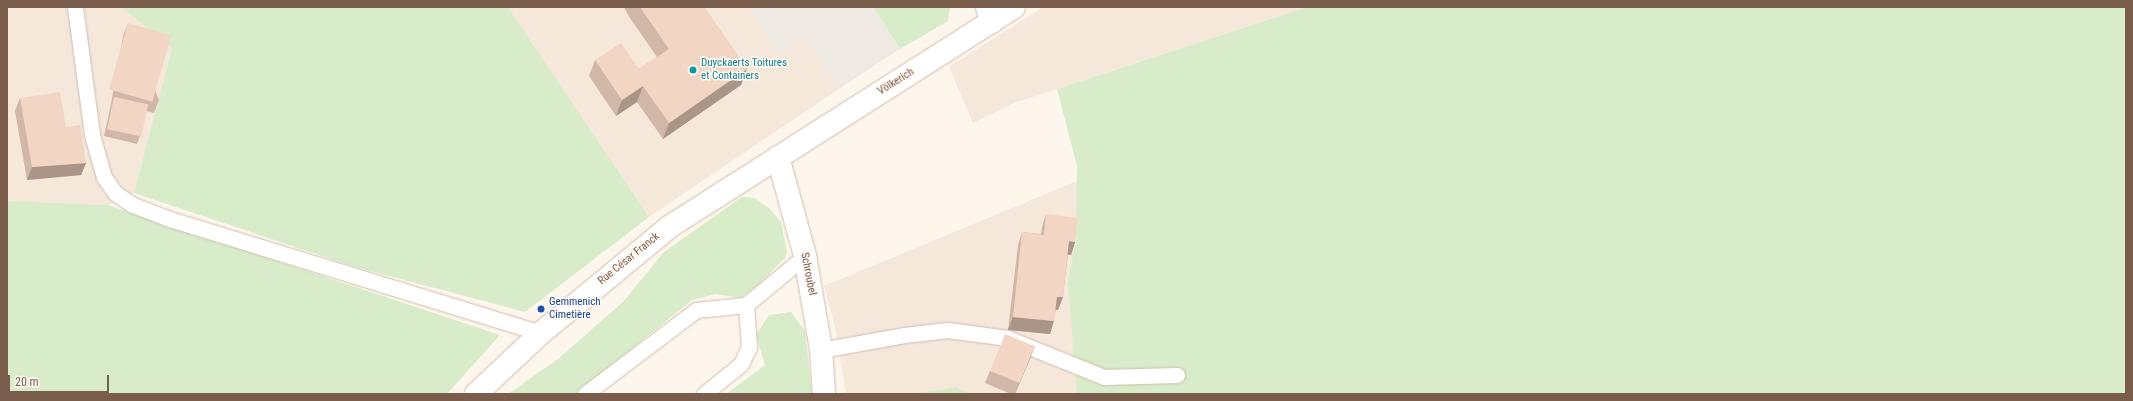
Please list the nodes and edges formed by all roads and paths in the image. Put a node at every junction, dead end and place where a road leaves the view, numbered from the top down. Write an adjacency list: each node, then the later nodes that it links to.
1 (75, 7): 7 (lane)
2 (1014, 7): 3 (main road, Völkerich)
3 (989, 14): 4 (main road, Völkerich)
4 (778, 157): 5 (main road, Schroubel); 7 (main road, Rue César Franck)
5 (805, 256): 6 (lane); 8 (main road, Schroubel)
6 (746, 305): 11 (lane); 12 (lane)
7 (541, 333): 10 (main road, Rue César Franck)
8 (821, 350): 9 (lane); 13 (main road, Schroubel)
9 (1177, 375)
10 (476, 394)
11 (585, 394)
12 (704, 394)
13 (824, 394)

